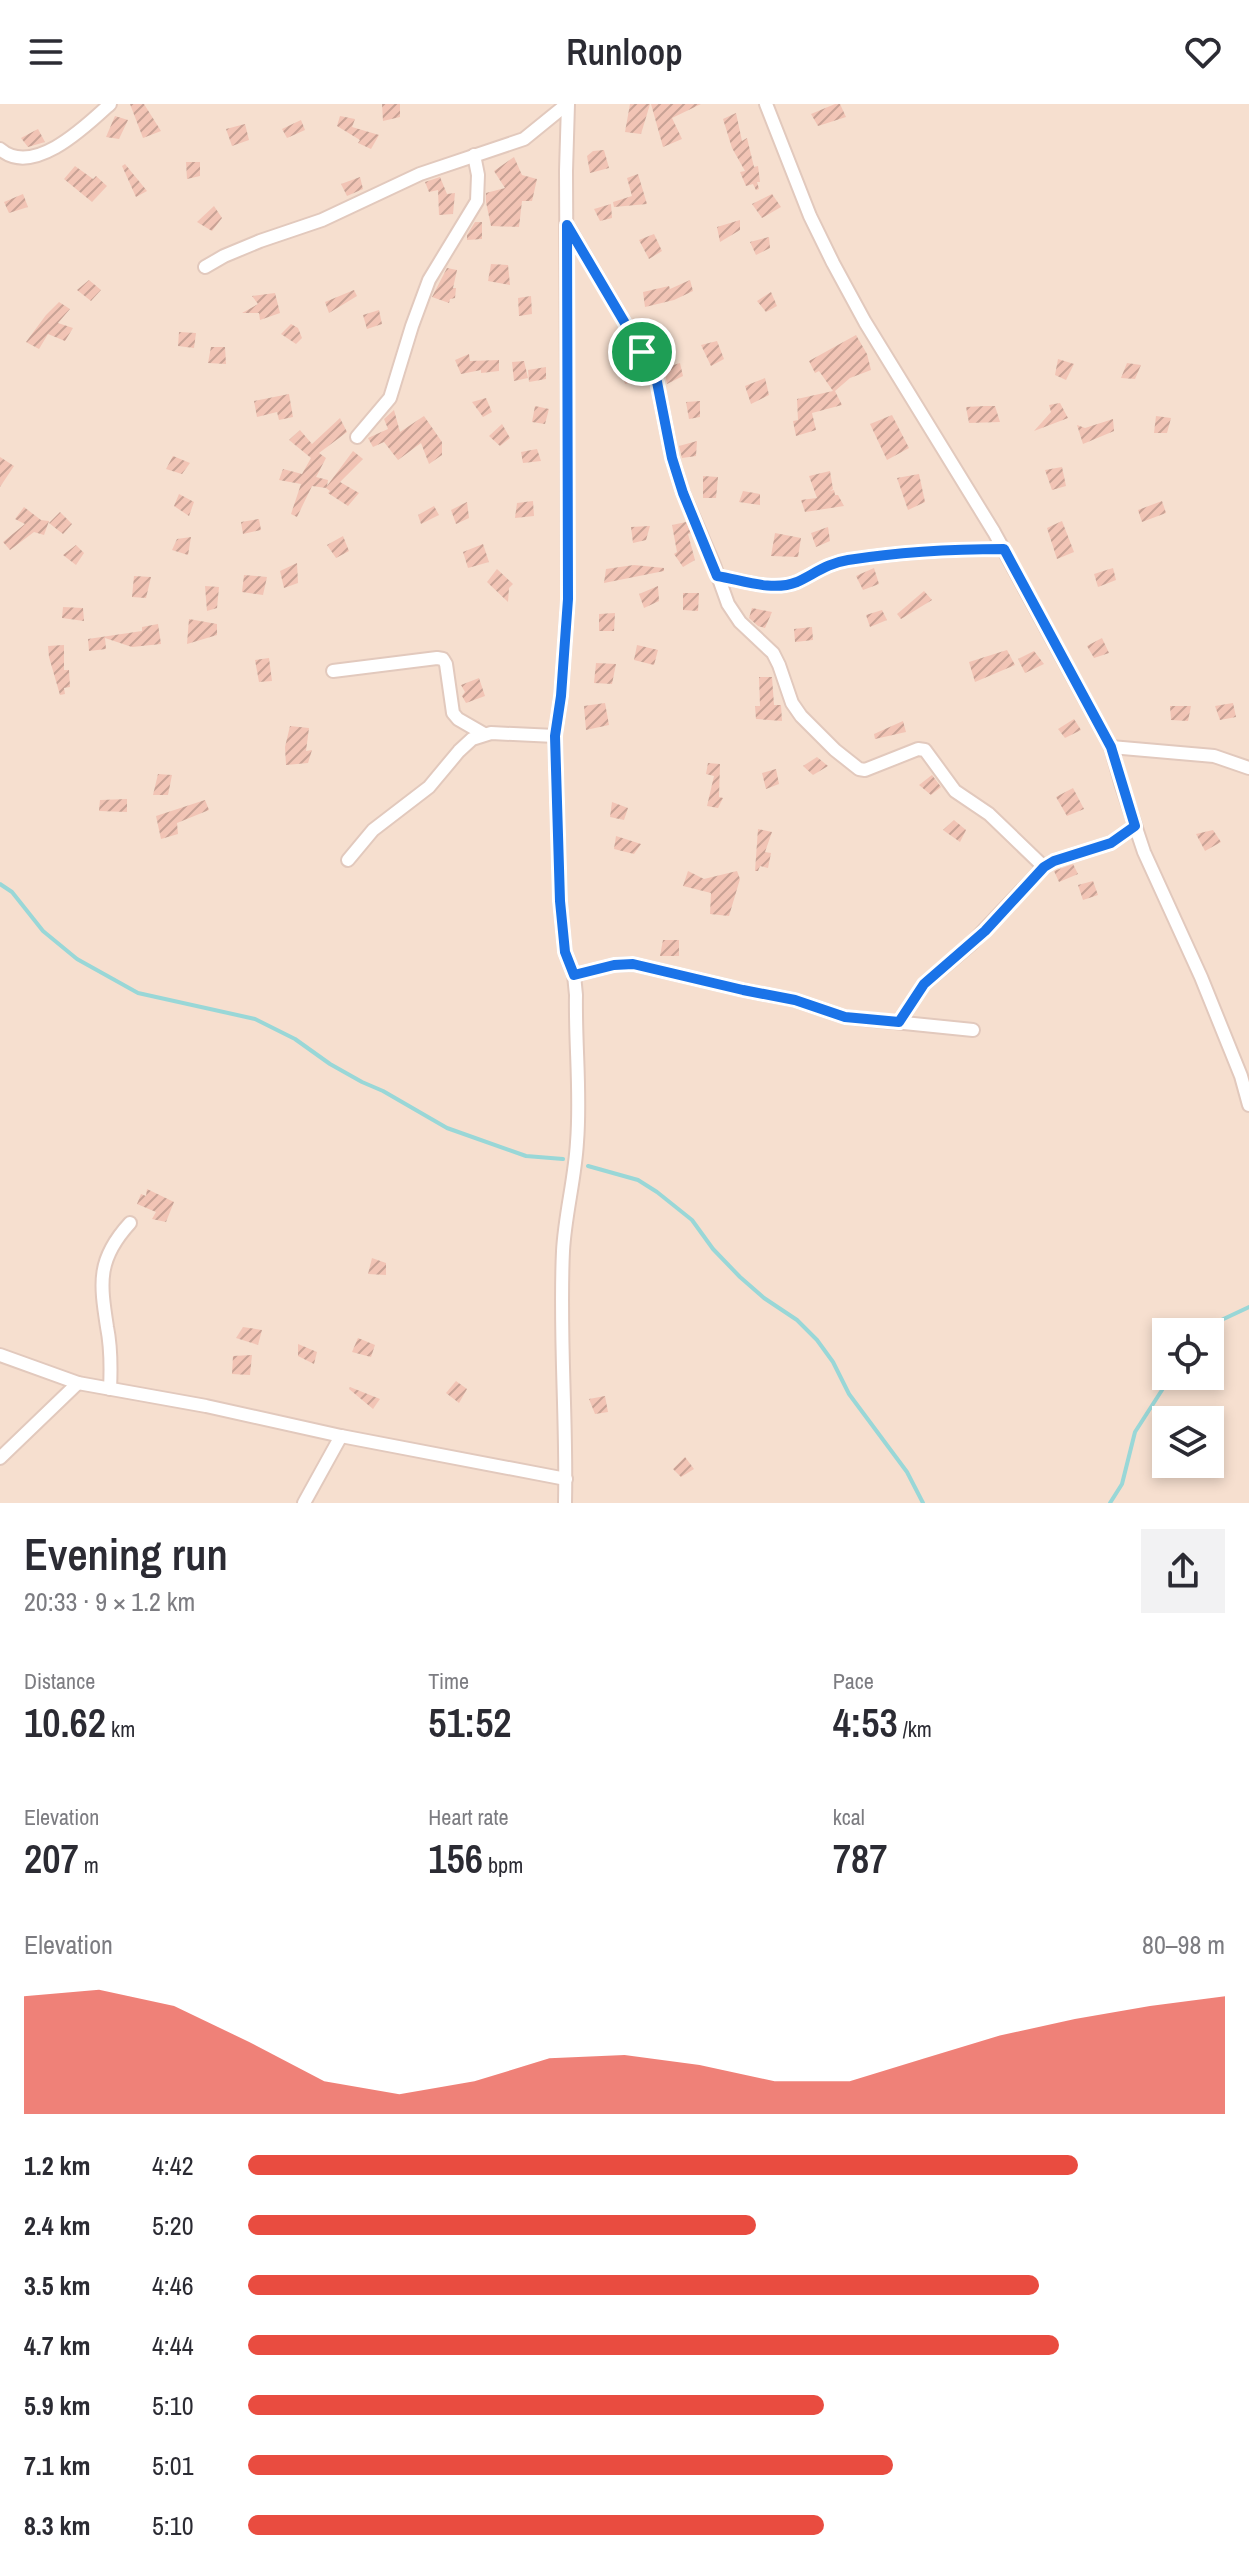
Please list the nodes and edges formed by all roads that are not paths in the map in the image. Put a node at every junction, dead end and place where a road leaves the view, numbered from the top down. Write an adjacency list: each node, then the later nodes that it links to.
1 (110, 104): 4 (street)
2 (568, 104): 5 (street); 6 (street)
3 (766, 104): 9 (street)
4 (0, 149)
5 (474, 155): 7 (street); 8 (street)
6 (567, 225): 10 (street); 13 (street)
7 (205, 267)
8 (357, 437)
9 (1004, 549): 10 (street); 14 (street)
10 (717, 576): 18 (street)
11 (333, 671): 12 (street)
12 (484, 734): 13 (street); 17 (street)
13 (555, 736): 19 (street)
14 (1111, 747): 15 (street); 16 (street)
15 (1249, 768)
16 (1135, 826): 18 (street); 22 (street)
17 (348, 860)
18 (1044, 867): 20 (street)
19 (574, 975): 20 (street); 29 (street)
20 (899, 1022): 21 (street)
21 (973, 1030)
22 (1249, 1105)
23 (130, 1223): 26 (street)
24 (0, 1355): 25 (street)
25 (78, 1383): 26 (street); 28 (street)
26 (110, 1389): 27 (street)
27 (341, 1436): 29 (street); 30 (street)
28 (0, 1458)
29 (566, 1479): 31 (street)
30 (304, 1503)
31 (565, 1503)

